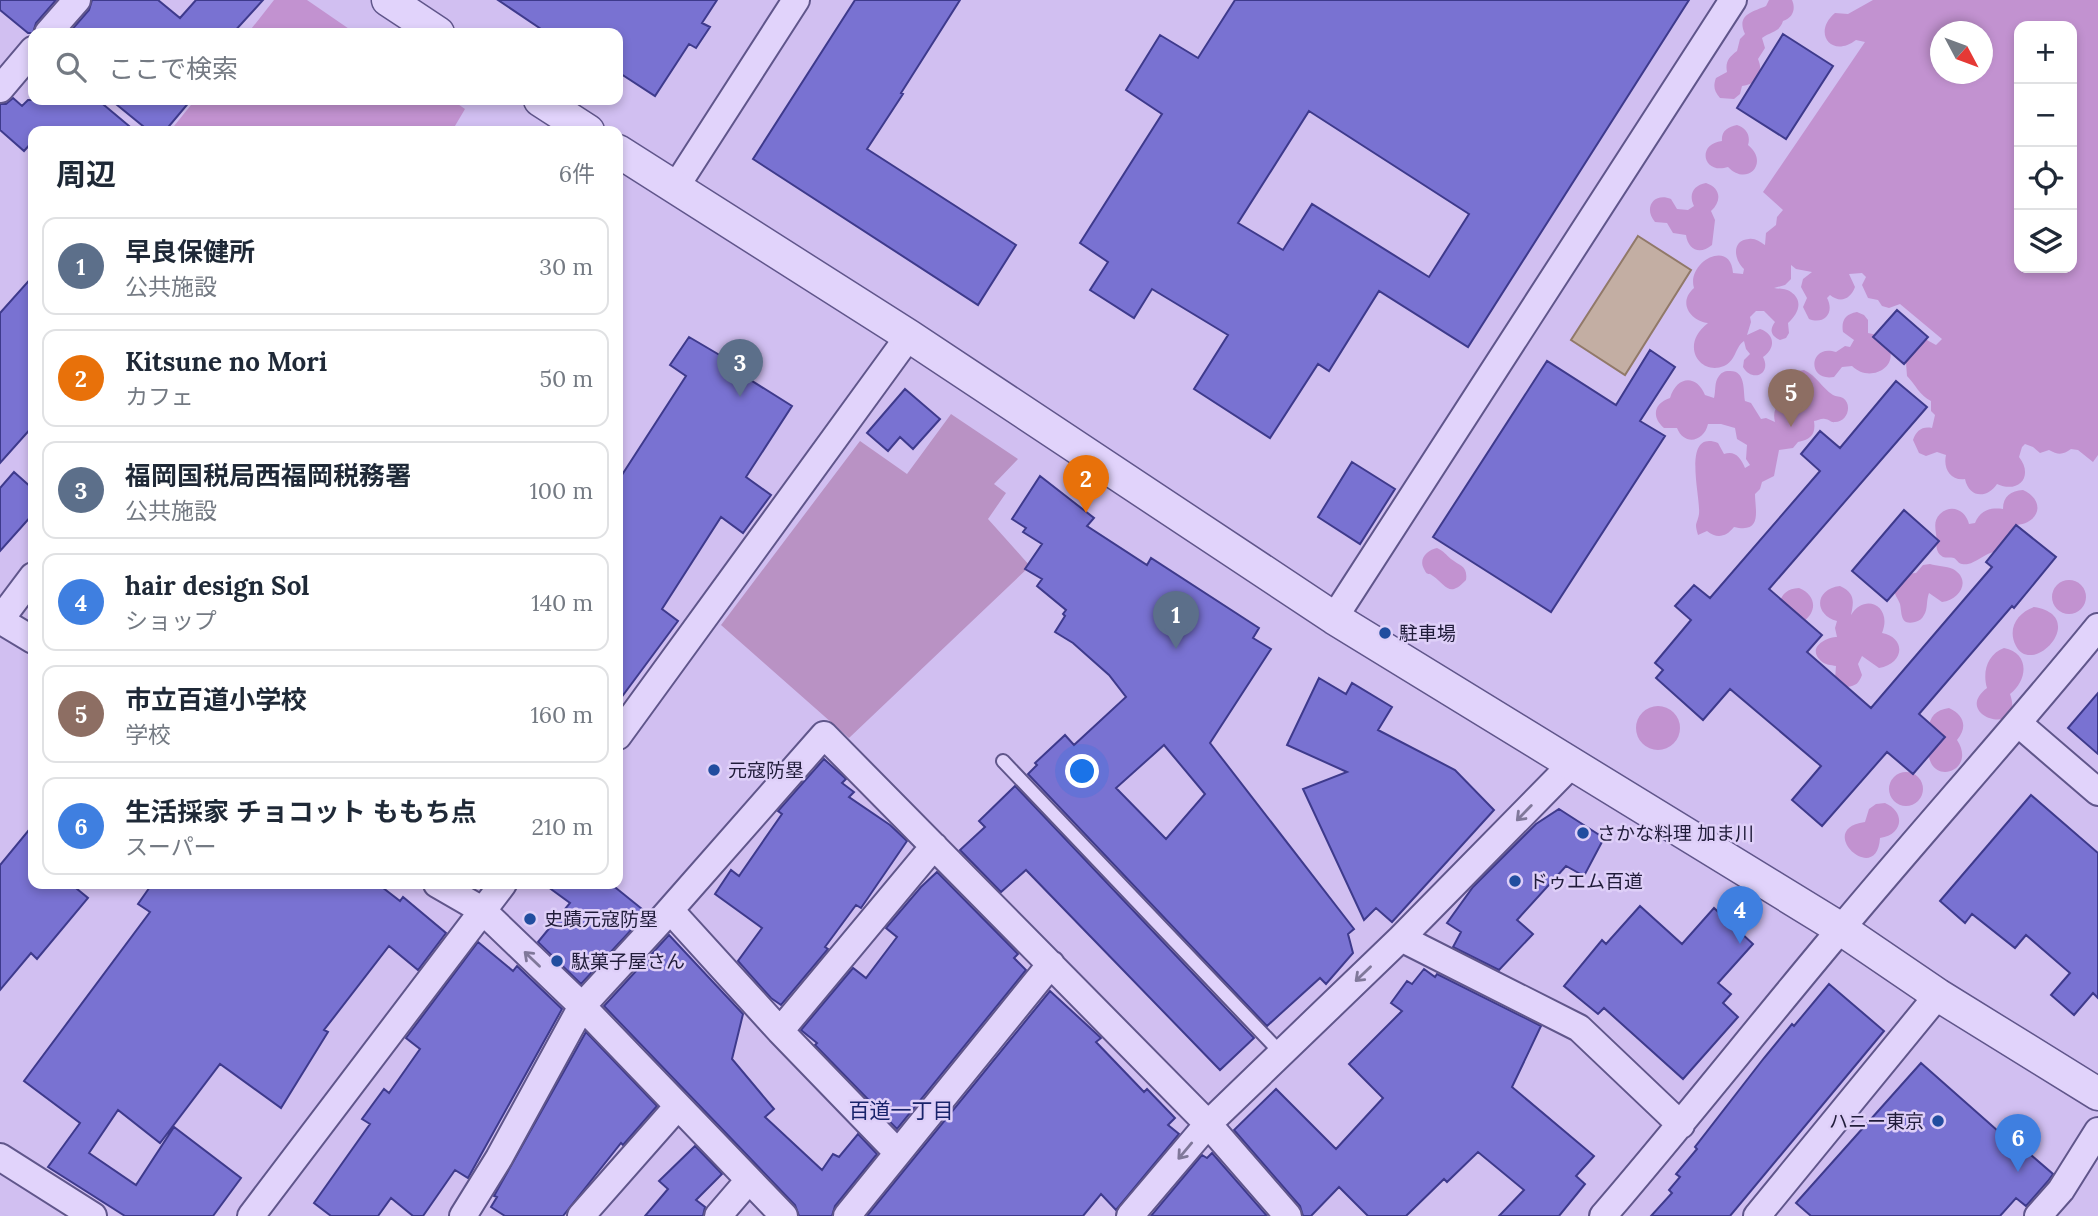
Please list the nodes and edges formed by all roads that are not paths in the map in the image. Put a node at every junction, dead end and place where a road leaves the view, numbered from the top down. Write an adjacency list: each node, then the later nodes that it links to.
1 (77, 0): 5 (street)
2 (388, 0): 6 (street)
3 (796, 0): 12 (street)
4 (1733, 0): 15 (street)
5 (52, 28)
6 (430, 28)
7 (28, 57): 8 (street)
8 (0, 89)
9 (548, 105): 10 (street)
10 (580, 126)
11 (623, 154): 12 (street)
12 (675, 188): 13 (street)
13 (909, 336): 15 (street); 20 (street)
14 (28, 583): 16 (street)
15 (1334, 618): 22 (street)
16 (0, 620): 18 (street)
17 (2098, 627): 19 (street)
18 (28, 637)
19 (2019, 724): 23 (street); 29 (street)
20 (623, 729)
21 (1003, 761): 35 (lane)
22 (1572, 764): 29 (street); 30 (street, one-way to 30)
23 (2098, 792)
24 (934, 846): 27 (street); 31 (street); 34 (street)
25 (445, 889): 28 (street)
26 (499, 889): 28 (street)
27 (670, 909): 33 (street); 34 (street)
28 (482, 911): 33 (street, one-way to 28); 46 (street)
29 (1841, 929): 32 (street); 39 (street)
30 (1401, 938): 35 (street, one-way to 35); 39 (street)
31 (1051, 964): 38 (street); 41 (street)
32 (1938, 995): 36 (street); 44 (street)
33 (582, 1006): 37 (street); 47 (street)
34 (780, 1031): 41 (street)
35 (1281, 1053): 38 (street)
36 (2098, 1094)
37 (678, 1106): 43 (street); 48 (street)
38 (1208, 1124): 52 (street, one-way to 52); 53 (street)
39 (1681, 1125): 54 (street)
40 (2098, 1131): 55 (street)
41 (898, 1153): 51 (street)
42 (0, 1157): 45 (street)
43 (749, 1180): 49 (street); 50 (street)
44 (1763, 1214)
45 (93, 1216)
46 (251, 1216)
47 (463, 1216)
48 (581, 1216)
49 (718, 1216)
50 (784, 1216)
51 (847, 1216)
52 (1130, 1216)
53 (1289, 1216)
54 (1603, 1216)
55 (2038, 1216)

